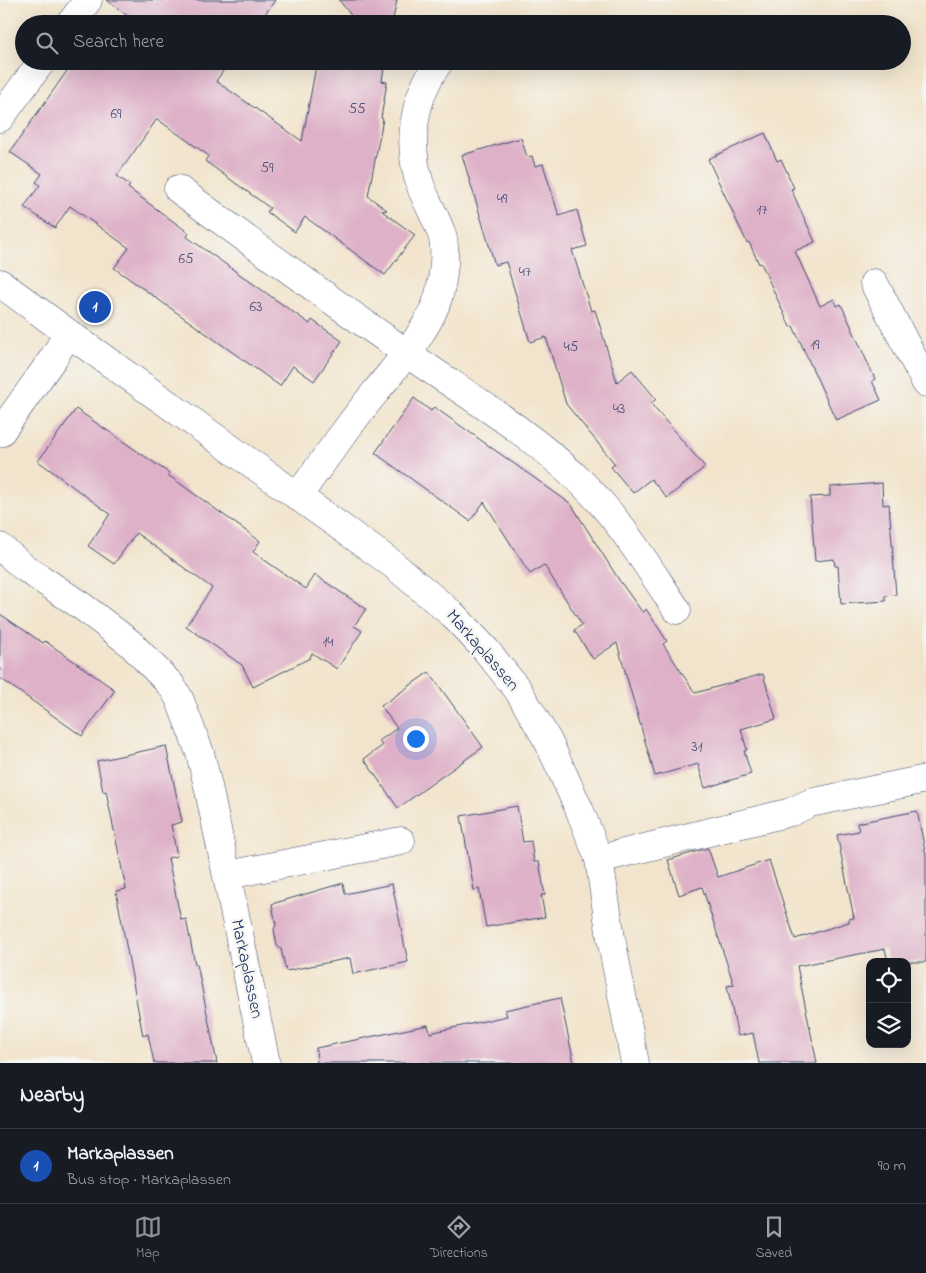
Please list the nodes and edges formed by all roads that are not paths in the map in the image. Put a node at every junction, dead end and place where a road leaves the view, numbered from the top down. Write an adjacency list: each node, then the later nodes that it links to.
1 (88, 0): 2 (street)
2 (77, 15)
3 (35, 70): 5 (street)
4 (435, 70): 10 (street)
5 (0, 118)
6 (178, 189): 10 (street)
7 (0, 282): 9 (street, Markaplassen)
8 (874, 282): 11 (street)
9 (68, 333): 12 (street); 13 (street, Markaplassen)
10 (406, 353): 13 (street); 15 (street)
11 (926, 383)
12 (0, 433)
13 (298, 496): 18 (street, Markaplassen)
14 (0, 547): 19 (street, Markaplassen)
15 (676, 610)
16 (926, 779): 18 (street)
17 (401, 841): 19 (street)
18 (599, 859): 21 (street, Markaplassen)
19 (228, 875): 20 (street, Markaplassen)
20 (266, 1063)
21 (635, 1063)

